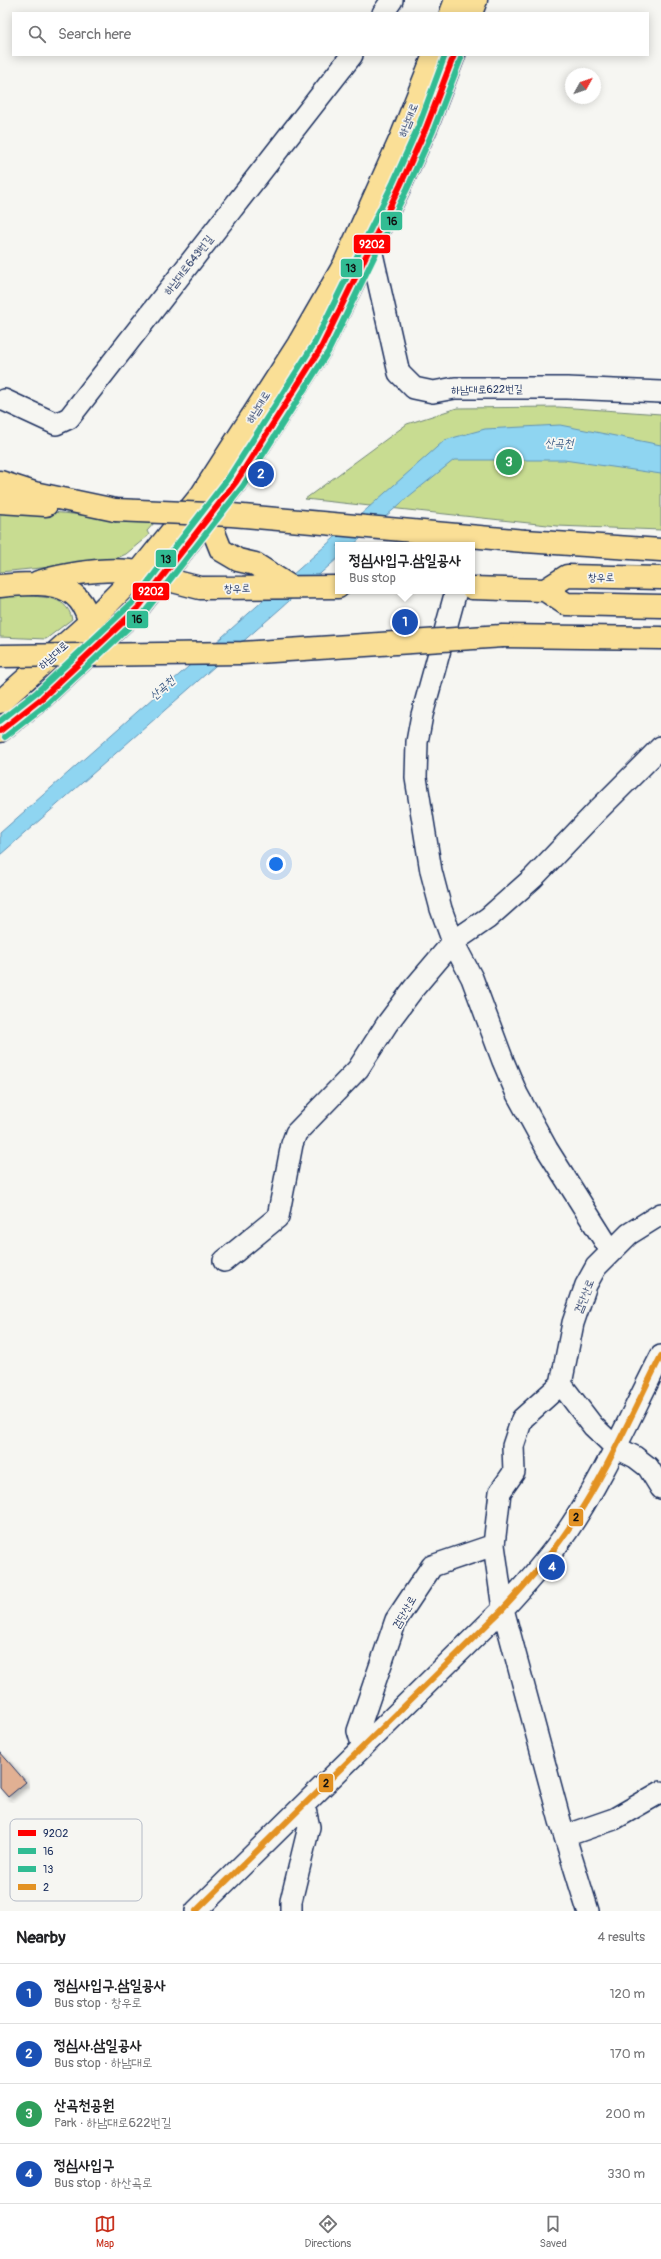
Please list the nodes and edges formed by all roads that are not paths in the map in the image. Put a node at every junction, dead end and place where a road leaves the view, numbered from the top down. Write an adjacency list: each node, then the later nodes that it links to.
1 (392, 0): 4 (street)
2 (456, 0): 5 (main road)
3 (476, 0): 6 (main road)
4 (384, 12)
5 (451, 12)
6 (471, 12)
7 (351, 56): 12 (street, 하남대로643번길)
8 (434, 56): 18 (main road, 하남대로)
9 (454, 56): 10 (main road, 하남대로)
10 (370, 249): 11 (street, 하남대로622번길); 15 (main road, 하남대로)
11 (661, 392)
12 (4, 400)
13 (0, 482): 16 (main road)
14 (0, 502): 16 (main road)
15 (220, 503): 20 (main road, 하남대로); 23 (main road)
16 (115, 510): 17 (main road, bridge)
17 (661, 550)
18 (139, 572): 20 (main road, 창우로); 21 (main road, 창우로); 29 (main road, 하남대로)
19 (661, 578): 26 (main road, 창우로)
20 (160, 579): 23 (main road, 창우로); 31 (main road, 하남대로)
21 (34, 583): 22 (main road); 29 (main road)
22 (0, 586)
23 (291, 587): 24 (main road, 창우로)
24 (335, 587)
25 (475, 588): 26 (main road)
26 (545, 590): 28 (main road)
27 (455, 594): 36 (street)
28 (661, 606)
29 (90, 622): 31 (main road); 33 (main road, 하남대로)
30 (661, 638): 32 (main road, bridge)
31 (91, 652): 34 (main road, 하남대로)
32 (0, 656)
33 (0, 702)
34 (0, 731)
35 (661, 747): 36 (street)
36 (454, 942): 38 (street); 39 (street)
37 (661, 1214): 38 (street, 검단산로)
38 (611, 1251): 41 (street, 검단산로)
39 (224, 1261)
40 (661, 1356): 42 (street)
41 (561, 1384): 42 (street); 44 (street)
42 (615, 1447): 43 (street); 45 (street)
43 (661, 1488)
44 (494, 1545): 45 (street); 46 (street, 검단산로)
45 (503, 1609): 46 (street); 49 (street)
46 (362, 1747): 48 (street)
47 (661, 1792): 49 (street)
48 (304, 1805): 50 (street); 51 (street)
49 (565, 1836): 52 (street)
50 (196, 1911)
51 (291, 1911)
52 (588, 1911)

